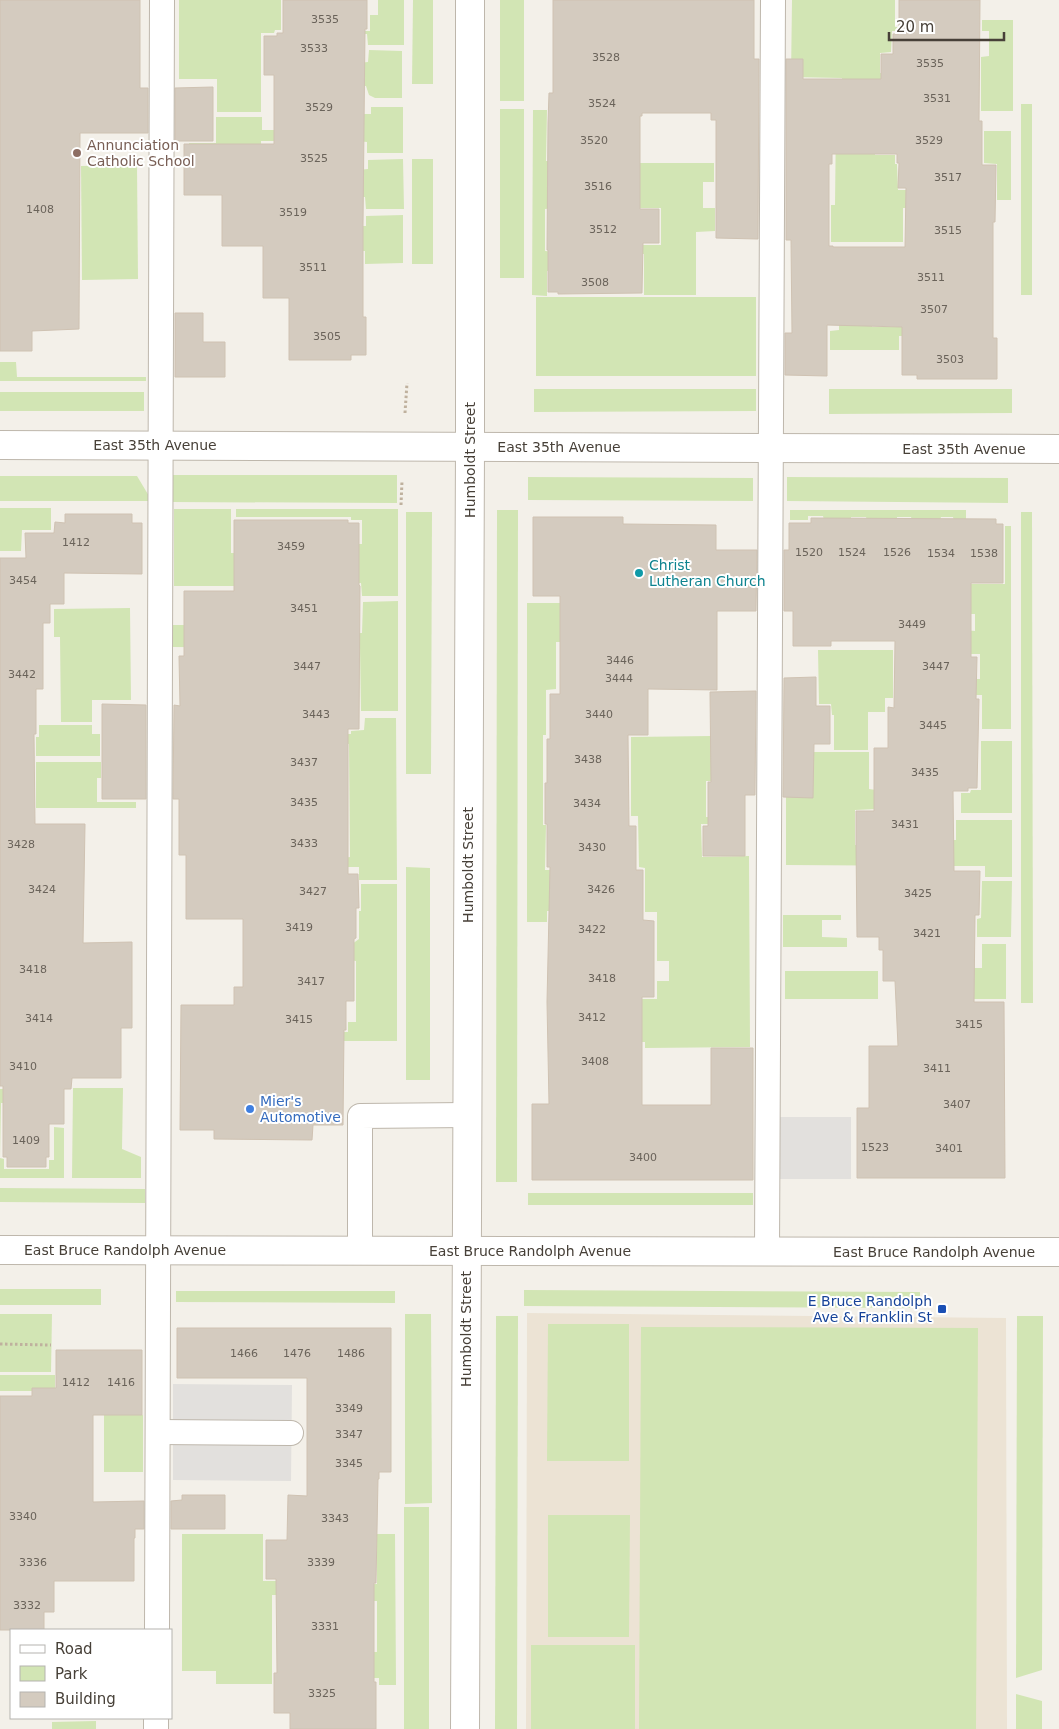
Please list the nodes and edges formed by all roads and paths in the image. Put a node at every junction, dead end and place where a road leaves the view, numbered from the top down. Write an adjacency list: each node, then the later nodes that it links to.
1 (162, 0): 5 (lane)
2 (470, 0): 6 (street, Humboldt Street)
3 (773, 0): 7 (lane)
4 (0, 445): 5 (street, East 35th Avenue)
5 (161, 446): 6 (street, East 35th Avenue); 11 (lane)
6 (470, 447): 7 (street, East 35th Avenue); 9 (street, Humboldt Street)
7 (771, 448): 8 (street, East 35th Avenue); 14 (lane)
8 (1059, 450)
9 (467, 1115): 12 (lane); 13 (street, Humboldt Street)
10 (0, 1250): 11 (street, East Bruce Randolph Avenue)
11 (158, 1250): 12 (street, East Bruce Randolph Avenue); 18 (lane)
12 (360, 1251): 13 (street, East Bruce Randolph Avenue)
13 (466, 1251): 14 (street, East Bruce Randolph Avenue); 21 (street, Humboldt Street)
14 (767, 1252): 15 (street, East Bruce Randolph Avenue)
15 (1059, 1252)
16 (0, 1344): 17 (path)
17 (51, 1345)
18 (158, 1432): 19 (lane); 20 (lane)
19 (291, 1433)
20 (157, 1629)
21 (465, 1729)

